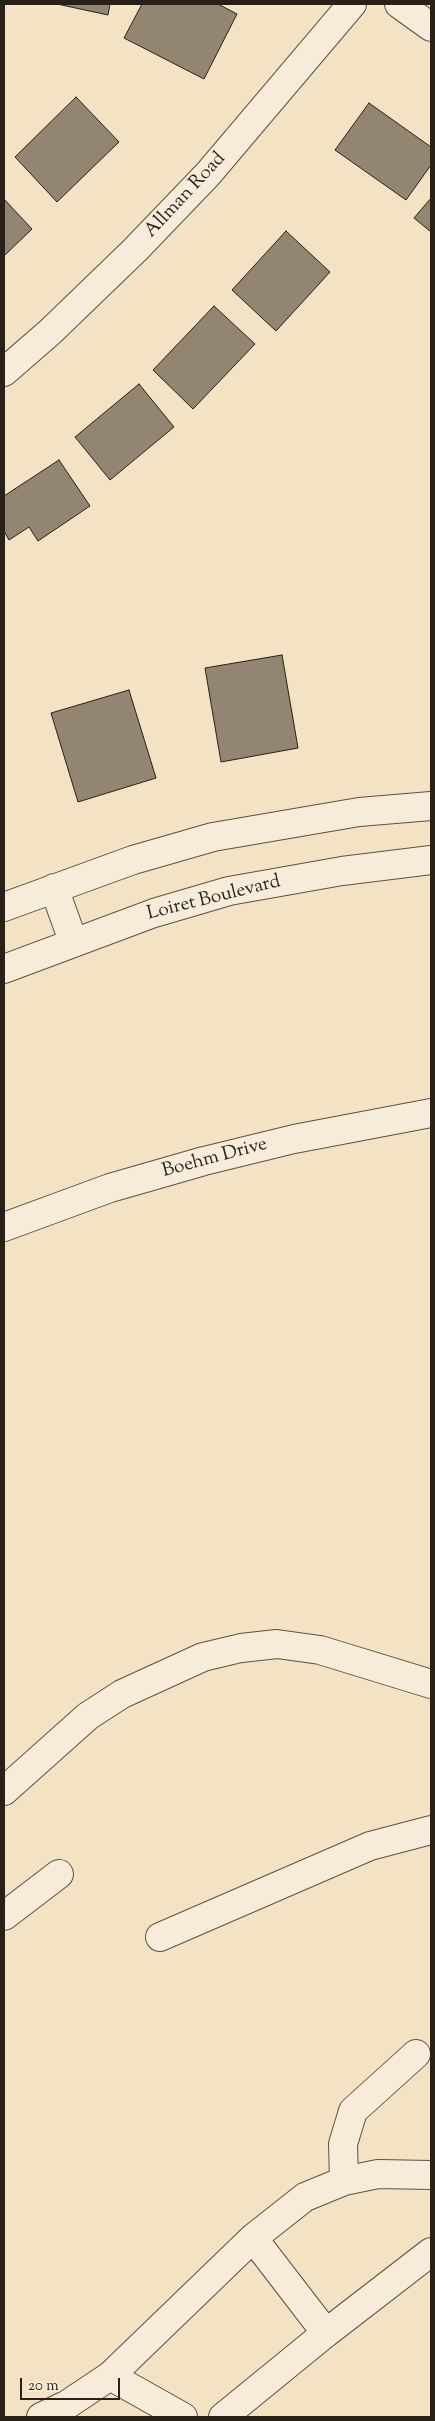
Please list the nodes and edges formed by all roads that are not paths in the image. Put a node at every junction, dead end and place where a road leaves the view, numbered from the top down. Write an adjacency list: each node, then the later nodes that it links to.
1 (352, 4): 4 (street, Allman Road)
2 (399, 4): 3 (street)
3 (431, 27)
4 (4, 372)
5 (431, 806): 7 (street)
6 (431, 860): 9 (street, Loiret Boulevard)
7 (54, 888): 8 (street); 9 (street)
8 (4, 907)
9 (73, 941): 10 (street, Loiret Boulevard)
10 (4, 969)
11 (431, 1113): 12 (street, Boehm Drive)
12 (4, 1227)
13 (431, 1684): 14 (street)
14 (4, 1791)
15 (431, 1830): 18 (street)
16 (59, 1874): 17 (street)
17 (4, 1916)
18 (160, 1938)
19 (416, 2054): 21 (street)
20 (431, 2174): 21 (street)
21 (344, 2181): 22 (street)
22 (253, 2238): 24 (street); 25 (street)
23 (431, 2252): 24 (street)
24 (326, 2333): 28 (street)
25 (110, 2376): 26 (street); 27 (street)
26 (41, 2417)
27 (183, 2417)
28 (223, 2417)

